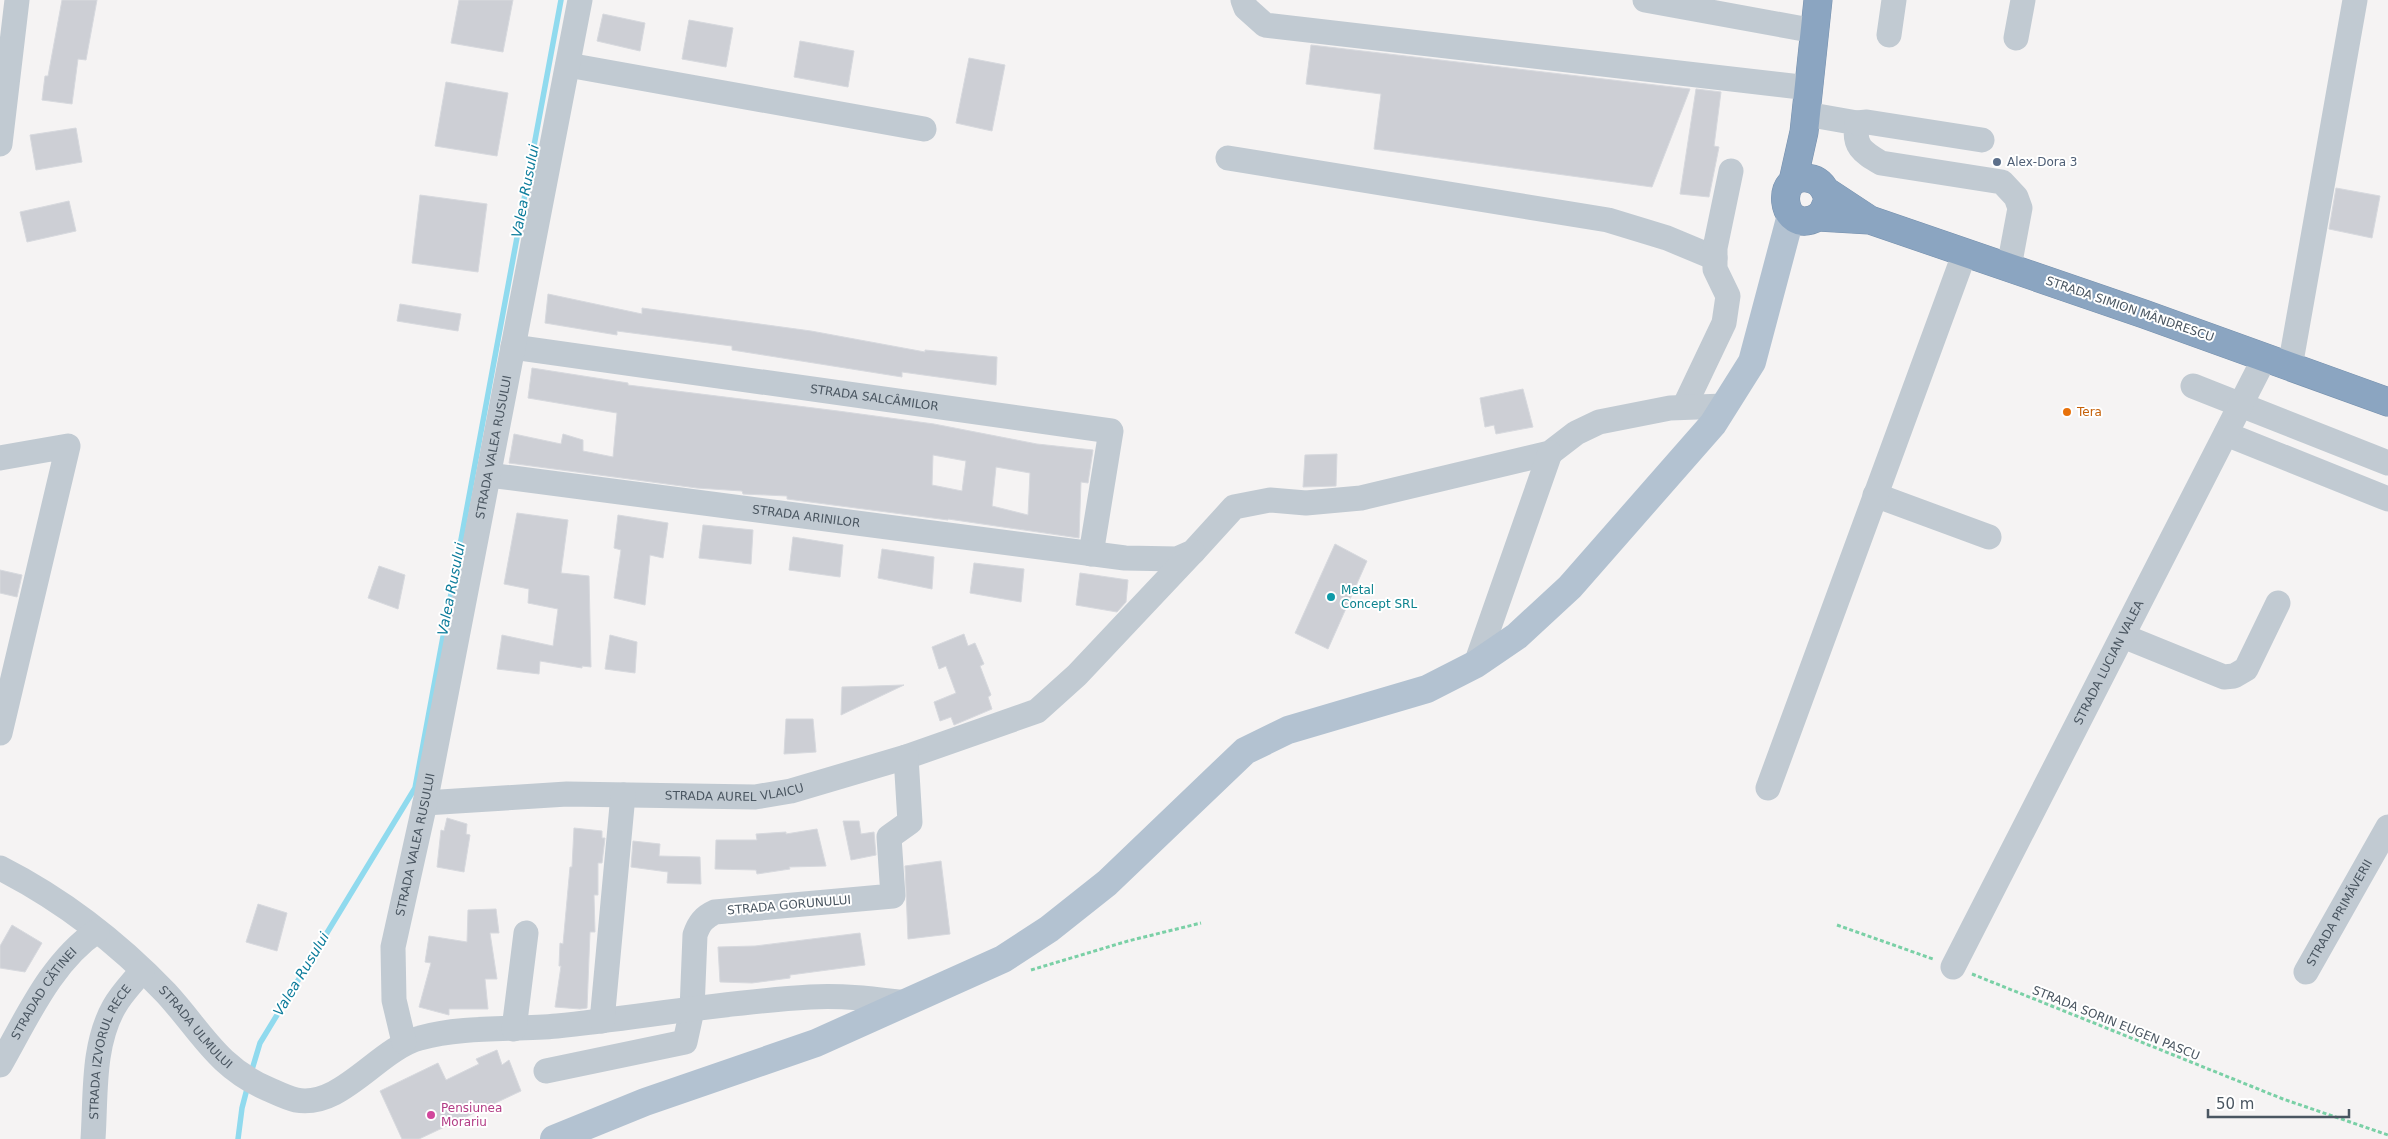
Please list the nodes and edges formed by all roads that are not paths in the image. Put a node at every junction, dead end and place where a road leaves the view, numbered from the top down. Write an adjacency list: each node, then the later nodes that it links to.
1 (18, 0): 17 (street)
2 (580, 0): 12 (street, STRADA VALEA RUSULUI)
3 (1243, 0): 13 (street)
4 (1645, 0): 9 (street)
5 (1818, 0): 9 (highway)
6 (1894, 0): 10 (street)
7 (2023, 0): 11 (street)
8 (2355, 0): 28 (street)
9 (1815, 31): 13 (highway)
10 (1888, 35)
11 (2016, 38)
12 (568, 65): 15 (street); 26 (street, STRADA VALEA RUSULUI)
13 (1806, 111): 14 (street); 20 (highway)
14 (1857, 123): 16 (street); 25 (street)
15 (924, 129)
16 (1982, 140)
17 (0, 144)
18 (1228, 158): 24 (street)
19 (1731, 171): 24 (street)
20 (1810, 184): 21 (highway); 21 (highway); 22 (highway, STRADA SIMION MÂNDRESCU)
21 (1805, 218): 22 (highway, STRADA SIMION MÂNDRESCU); 32 (main road)
22 (1870, 220): 23 (highway, STRADA SIMION MÂNDRESCU)
23 (1965, 252): 25 (highway, STRADA SIMION MÂNDRESCU); 39 (street)
24 (1715, 258): 33 (street)
25 (2008, 267): 27 (highway, STRADA SIMION MÂNDRESCU)
26 (513, 347): 38 (street, STRADA VALEA RUSULUI); 43 (street, STRADA SALCÂMILOR)
27 (2265, 358): 28 (highway, STRADA SIMION MÂNDRESCU); 31 (street, STRADA LUCIAN VALEA)
28 (2290, 367): 30 (highway, STRADA SIMION MÂNDRESCU)
29 (2193, 386): 31 (street)
30 (2388, 402)
31 (2241, 404): 34 (street, STRADA LUCIAN VALEA); 37 (street)
32 (1724, 406): 33 (street); 46 (main road)
33 (1684, 407): 35 (street)
34 (2226, 434): 40 (street); 45 (street, STRADA LUCIAN VALEA)
35 (1550, 453): 42 (street, STRADA AUREL VLAICU); 46 (street)
36 (0, 458): 47 (street)
37 (2388, 463)
38 (489, 475): 43 (street, STRADA ARINILOR); 51 (street, STRADA VALEA RUSULUI)
39 (1875, 495): 41 (street); 49 (street)
40 (2388, 499)
41 (1989, 537)
42 (1193, 552): 43 (street, STRADA ARINILOR); 48 (street, STRADA AUREL VLAICU)
43 (1092, 554)
44 (2278, 603): 45 (street)
45 (2123, 636): 56 (street, STRADA LUCIAN VALEA)
46 (1476, 664): 59 (main road)
47 (0, 733)
48 (906, 757): 50 (street, STRADA AUREL VLAICU); 60 (street, STRADA GORUNULUI)
49 (1768, 788)
50 (623, 795): 51 (street, STRADA AUREL VLAICU); 61 (street)
51 (425, 804): 63 (street, STRADA VALEA RUSULUI)
52 (2388, 827): 58 (street, STRADA PRIMĂVERII)
53 (0, 868): 54 (street, STRADA ULMULUI)
54 (97, 931): 57 (street, STRADA ULMULUI); 64 (street, STRADAD CĂTINEI)
55 (526, 933): 62 (street)
56 (1953, 967)
57 (142, 971): 63 (street, STRADA ULMULUI); 66 (street, STRADA IZVORUL RECE)
58 (2306, 972)
59 (906, 1003): 60 (street); 67 (main road)
60 (692, 1010): 61 (street); 65 (street)
61 (602, 1021): 62 (street)
62 (514, 1029): 63 (street)
63 (404, 1042)
64 (0, 1065)
65 (546, 1071)
66 (93, 1139)
67 (554, 1139)

